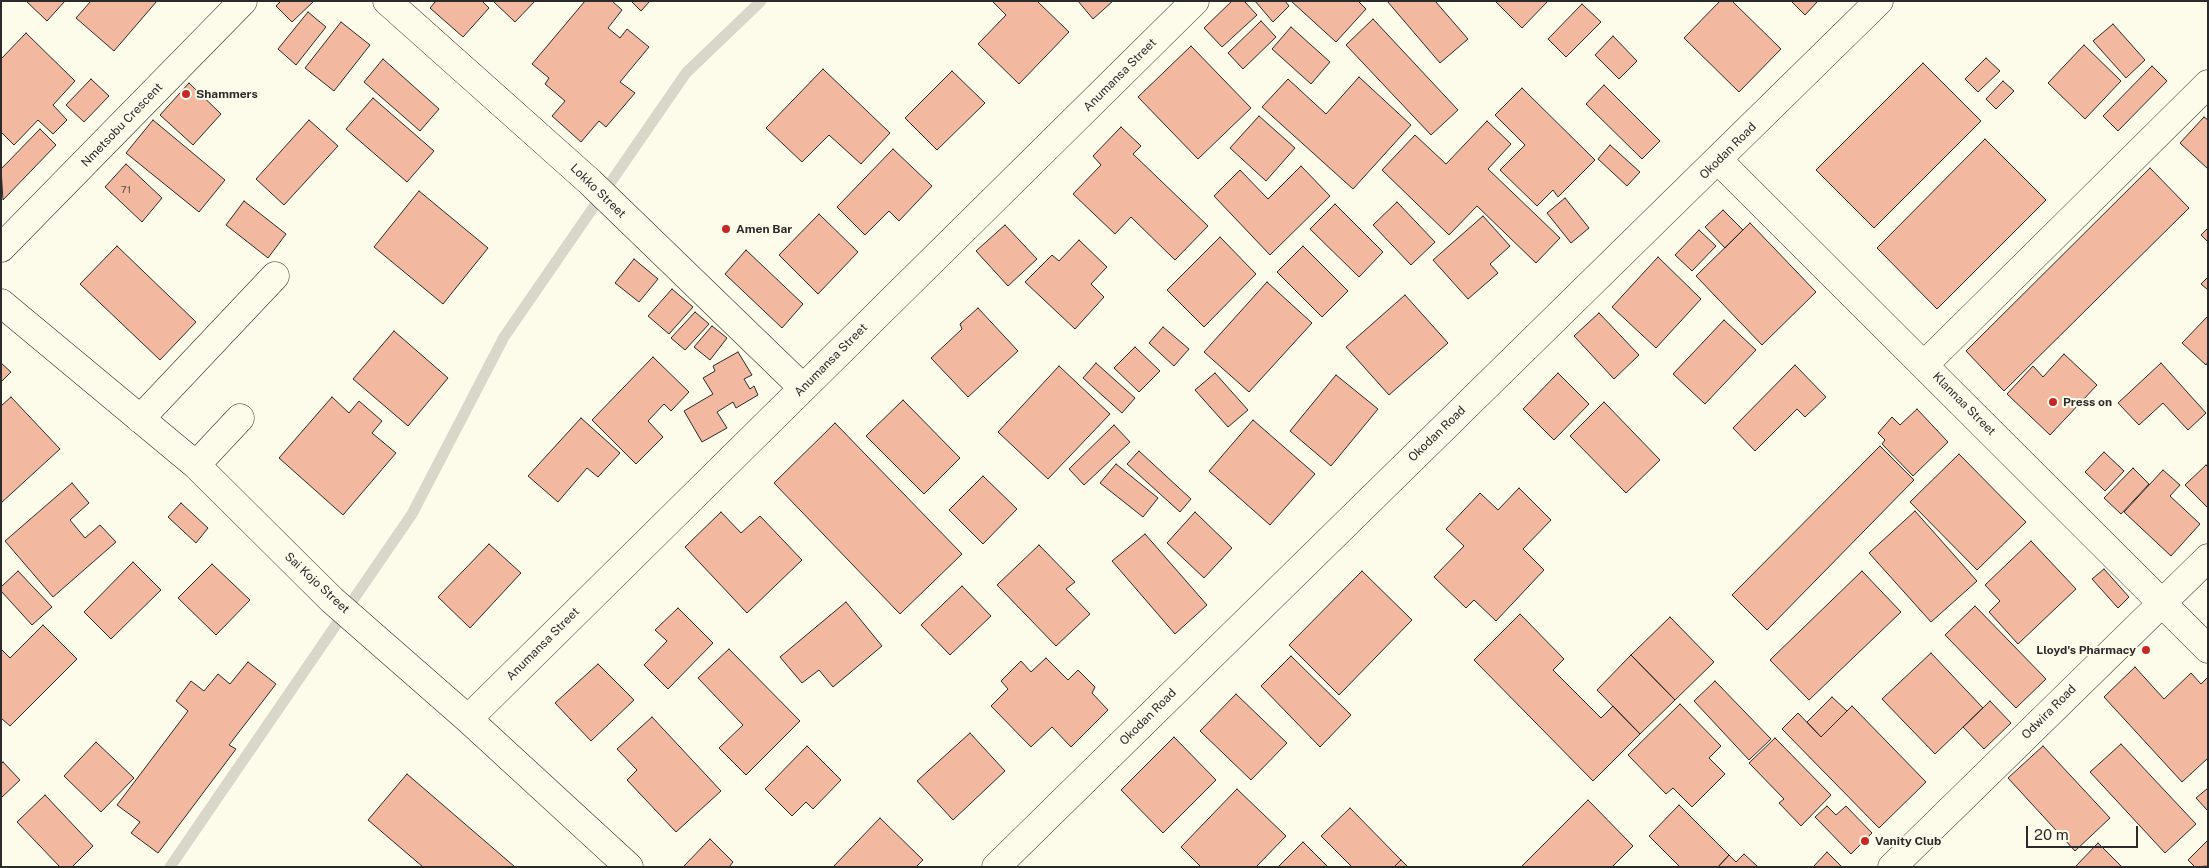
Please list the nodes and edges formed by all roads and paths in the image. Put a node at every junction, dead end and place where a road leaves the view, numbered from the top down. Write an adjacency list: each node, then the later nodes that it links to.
1 (243, 1): 7 (street, Nmetsobu Crescent)
2 (386, 1): 11 (street, Lokko Street)
3 (1195, 1): 11 (street, Anumansa Street)
4 (1879, 1): 6 (street, Okodan Road)
5 (2208, 84): 10 (street)
6 (1718, 160): 10 (street, Klannaa Street); 20 (street, Okodan Road)
7 (1, 248)
8 (275, 276): 13 (street)
9 (1, 302): 13 (street, Sai Kojo Street)
10 (1924, 365): 16 (street, Klannaa Street)
11 (802, 388): 18 (street, Anumansa Street)
12 (240, 418): 14 (street)
13 (140, 419): 14 (street, Sai Kojo Street)
14 (196, 465): 18 (street, Sai Kojo Street)
15 (2208, 558): 16 (street, Odwira Road)
16 (2162, 601): 17 (street, Klannaa Street); 21 (street, Odwira Road)
17 (2208, 649)
18 (468, 718): 19 (street, Sai Kojo Street)
19 (629, 867)
20 (996, 867)
21 (1892, 867)

